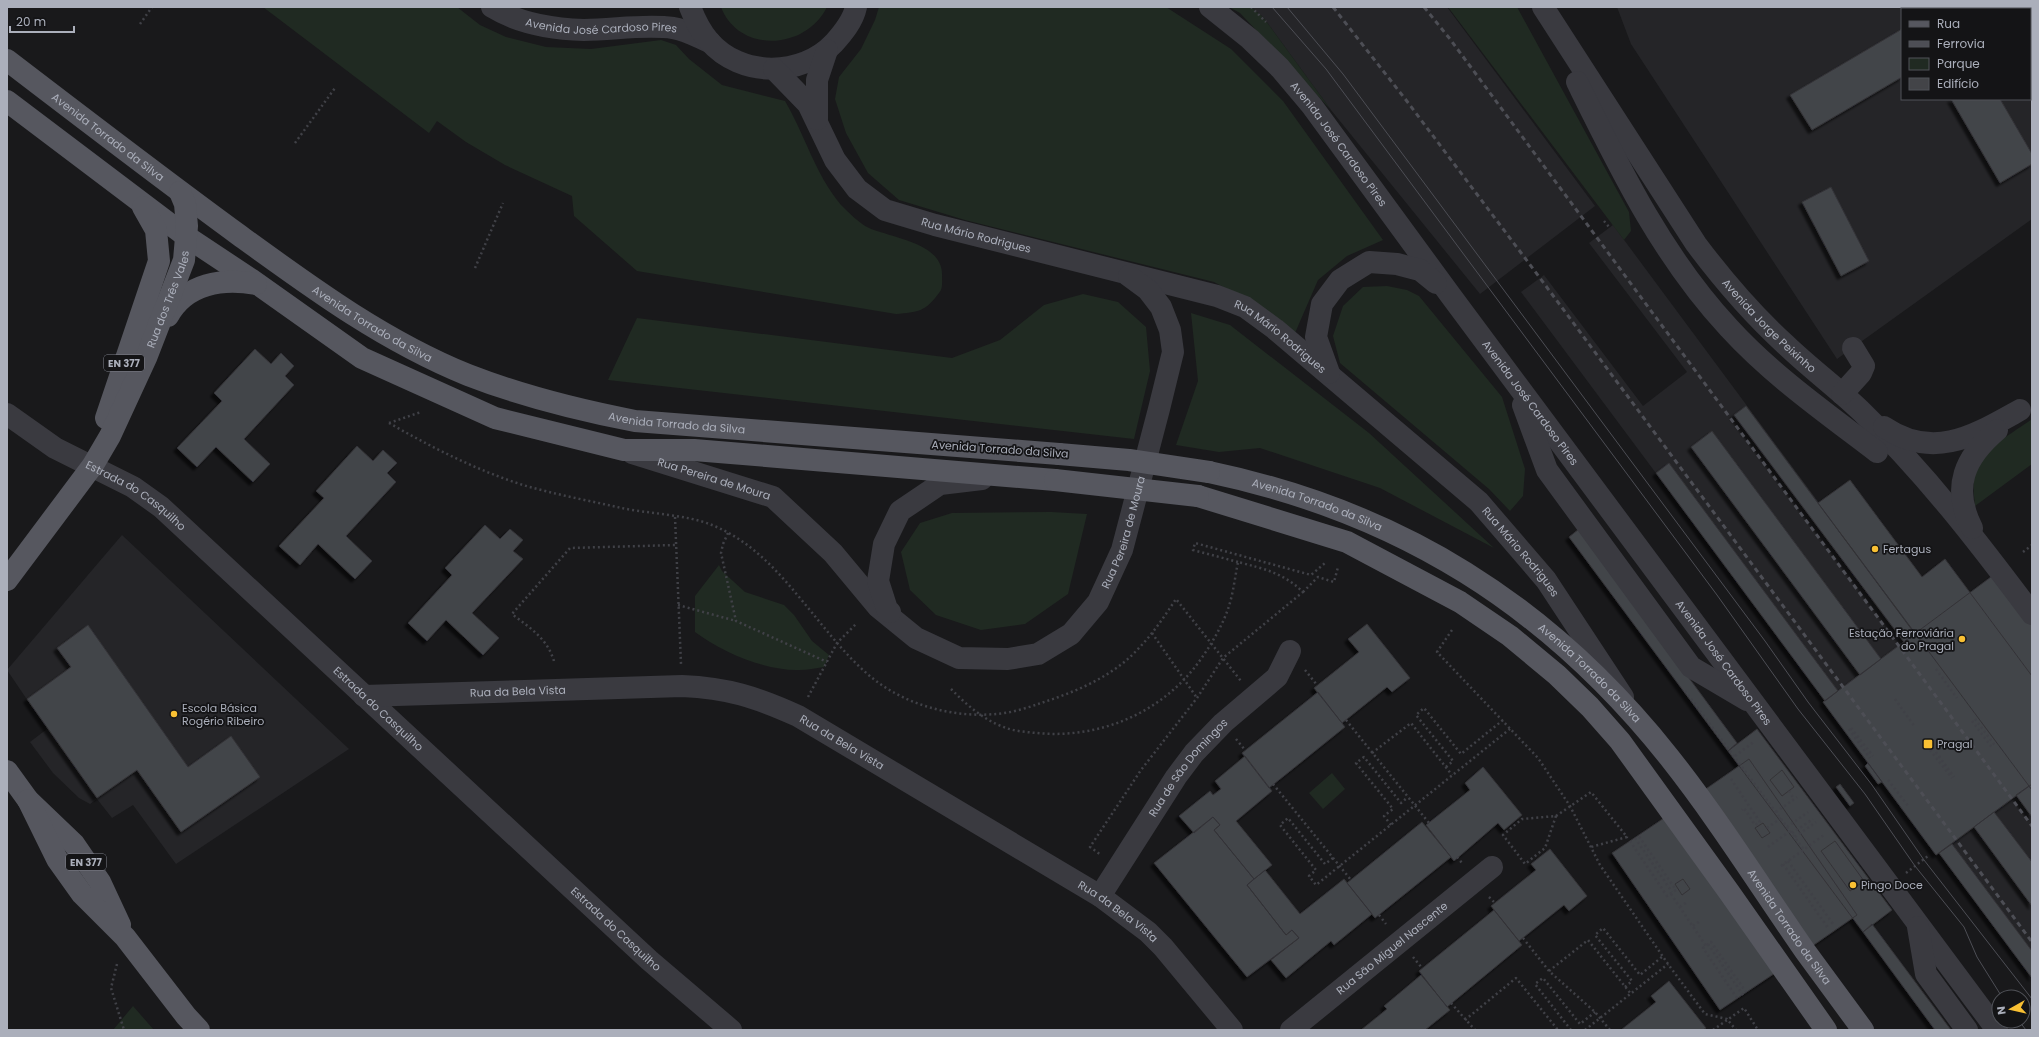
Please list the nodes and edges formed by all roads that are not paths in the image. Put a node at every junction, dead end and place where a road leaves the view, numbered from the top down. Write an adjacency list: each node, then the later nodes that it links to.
1 (492, 7): 7 (street, Avenida José Cardoso Pires)
2 (690, 7): 7 (street)
3 (856, 7): 8 (street)
4 (1210, 7): 19 (street, Avenida José Cardoso Pires)
5 (1540, 7): 30 (street)
6 (1543, 7): 25 (street, Avenida Jorge Peixinho)
7 (710, 42): 10 (street)
8 (827, 50): 10 (street); 12 (street, Rua Mário Rodrigues)
9 (7, 60): 13 (main road, Avenida Torrado da Silva)
10 (774, 69): 12 (street, Rua Mário Rodrigues)
11 (7, 101): 14 (main road)
12 (817, 120): 17 (street, Rua Mário Rodrigues)
13 (180, 192): 15 (main road, Rua dos Três Vales / EN 377); 20 (main road, Avenida Torrado da Silva)
14 (136, 199): 15 (main road); 16 (main road, Rua dos Três Vales / EN 377)
15 (187, 237): 16 (main road); 18 (main road); 20 (main road); 22 (main road, Rua dos Três Vales / EN 377)
16 (159, 261): 31 (main road, Rua dos Três Vales / EN 377)
17 (1127, 274): 23 (street, Rua Mário Rodrigues); 36 (street, Rua Pereira de Moura)
18 (256, 284): 22 (main road); 29 (main road)
19 (1451, 296): 23 (street, Avenida José Cardoso Pires); 24 (street, Avenida José Cardoso Pires)
20 (362, 321): 40 (main road, Avenida Torrado da Silva, bridge)
21 (1853, 348): 25 (street)
22 (146, 358): 31 (main road, Rua dos Três Vales / EN 377)
23 (1329, 373): 40 (street, Rua Mário Rodrigues)
24 (1515, 383): 39 (street, Avenida José Cardoso Pires); 39 (street)
25 (1842, 394): 27 (street, Avenida Jorge Peixinho)
26 (2026, 406): 27 (street); 33 (street)
27 (1860, 411): 33 (street, Avenida Jorge Peixinho)
28 (7, 414): 31 (street, Estrada do Casquilho)
29 (624, 450): 32 (main road); 36 (street, Rua Pereira de Moura)
30 (1877, 452)
31 (93, 465): 34 (main road, Rua dos Três Vales / EN 377); 38 (street, Estrada do Casquilho)
32 (1004, 477): 36 (street, Rua Pereira de Moura); 49 (main road, bridge)
33 (1980, 544): 35 (street, Avenida Jorge Peixinho)
34 (7, 580)
35 (2032, 614)
36 (916, 638)
37 (1290, 651): 43 (street, Rua de São Domingos)
38 (364, 696): 43 (street, Rua da Bela Vista); 46 (street, Estrada do Casquilho)
39 (1756, 706): 44 (street, Avenida José Cardoso Pires)
40 (1641, 723): 50 (main road, Avenida Torrado da Silva)
41 (7, 771): 45 (main road, EN 377)
42 (1492, 866): 48 (street, Rua São Miguel Nascente)
43 (1100, 896): 47 (street, Rua da Bela Vista)
44 (1917, 922): 51 (street); 52 (street, Avenida José Cardoso Pires)
45 (199, 1030)
46 (731, 1030)
47 (1232, 1030)
48 (1291, 1030)
49 (1826, 1030)
50 (1863, 1030)
51 (1967, 1030)
52 (1997, 1030)

